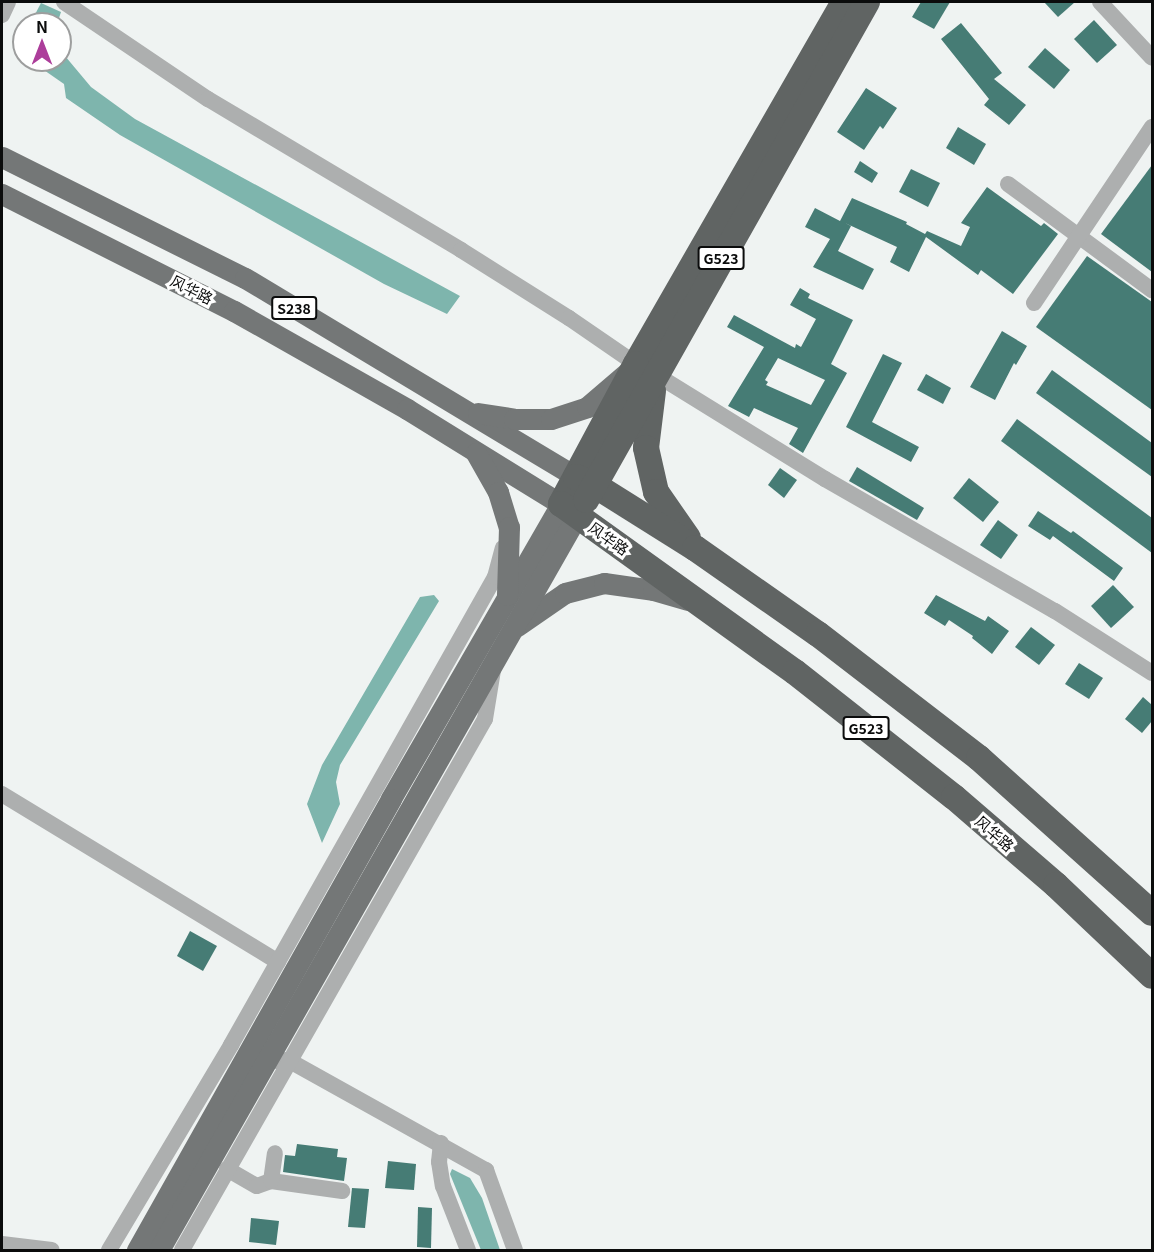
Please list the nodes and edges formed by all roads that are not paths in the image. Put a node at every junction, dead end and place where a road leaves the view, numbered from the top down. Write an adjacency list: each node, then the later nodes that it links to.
1 (8, 2): 6 (street)
2 (64, 2): 16 (street)
3 (844, 2): 16 (highway, G523)
4 (867, 2): 16 (highway, G523)
5 (1100, 2): 7 (street)
6 (2, 15)
7 (1149, 54)
8 (1152, 127): 9 (street)
9 (1146, 150): 13 (street)
10 (2, 157): 17 (main road, S238)
11 (1008, 184): 13 (street)
12 (2, 194): 18 (main road, 风华路 / S238)
13 (1079, 236): 14 (street); 15 (street)
14 (1152, 290)
15 (1034, 303)
16 (646, 369): 17 (main road); 19 (highway, G523); 22 (highway); 27 (street)
17 (466, 412): 19 (main road, S238)
18 (474, 450): 20 (main road, 风华路 / S238); 21 (main road)
19 (586, 482): 20 (highway, G523); 22 (highway, G523)
20 (569, 510): 23 (main road); 24 (highway, 风华路 / G523); 25 (main road)
21 (509, 527): 23 (main road); 30 (street)
22 (695, 548): 29 (highway, G523)
23 (507, 597): 32 (main road)
24 (701, 604): 25 (main road); 31 (highway, 风华路 / G523)
25 (512, 630): 26 (main road)
26 (495, 659): 32 (main road); 33 (street)
27 (1152, 673)
28 (2, 794): 30 (street)
29 (1152, 914)
30 (278, 962): 32 (street)
31 (1152, 976)
32 (248, 1053): 33 (street); 41 (street); 42 (main road); 43 (main road)
33 (288, 1060): 34 (street); 36 (street)
34 (441, 1143): 45 (street); 46 (street)
35 (275, 1153): 37 (street)
36 (227, 1169): 37 (street); 44 (street)
37 (272, 1181): 38 (street)
38 (342, 1191)
39 (2, 1244): 40 (street)
40 (52, 1251)
41 (110, 1251)
42 (136, 1251)
43 (159, 1251)
44 (182, 1251)
45 (468, 1251)
46 (515, 1251)

